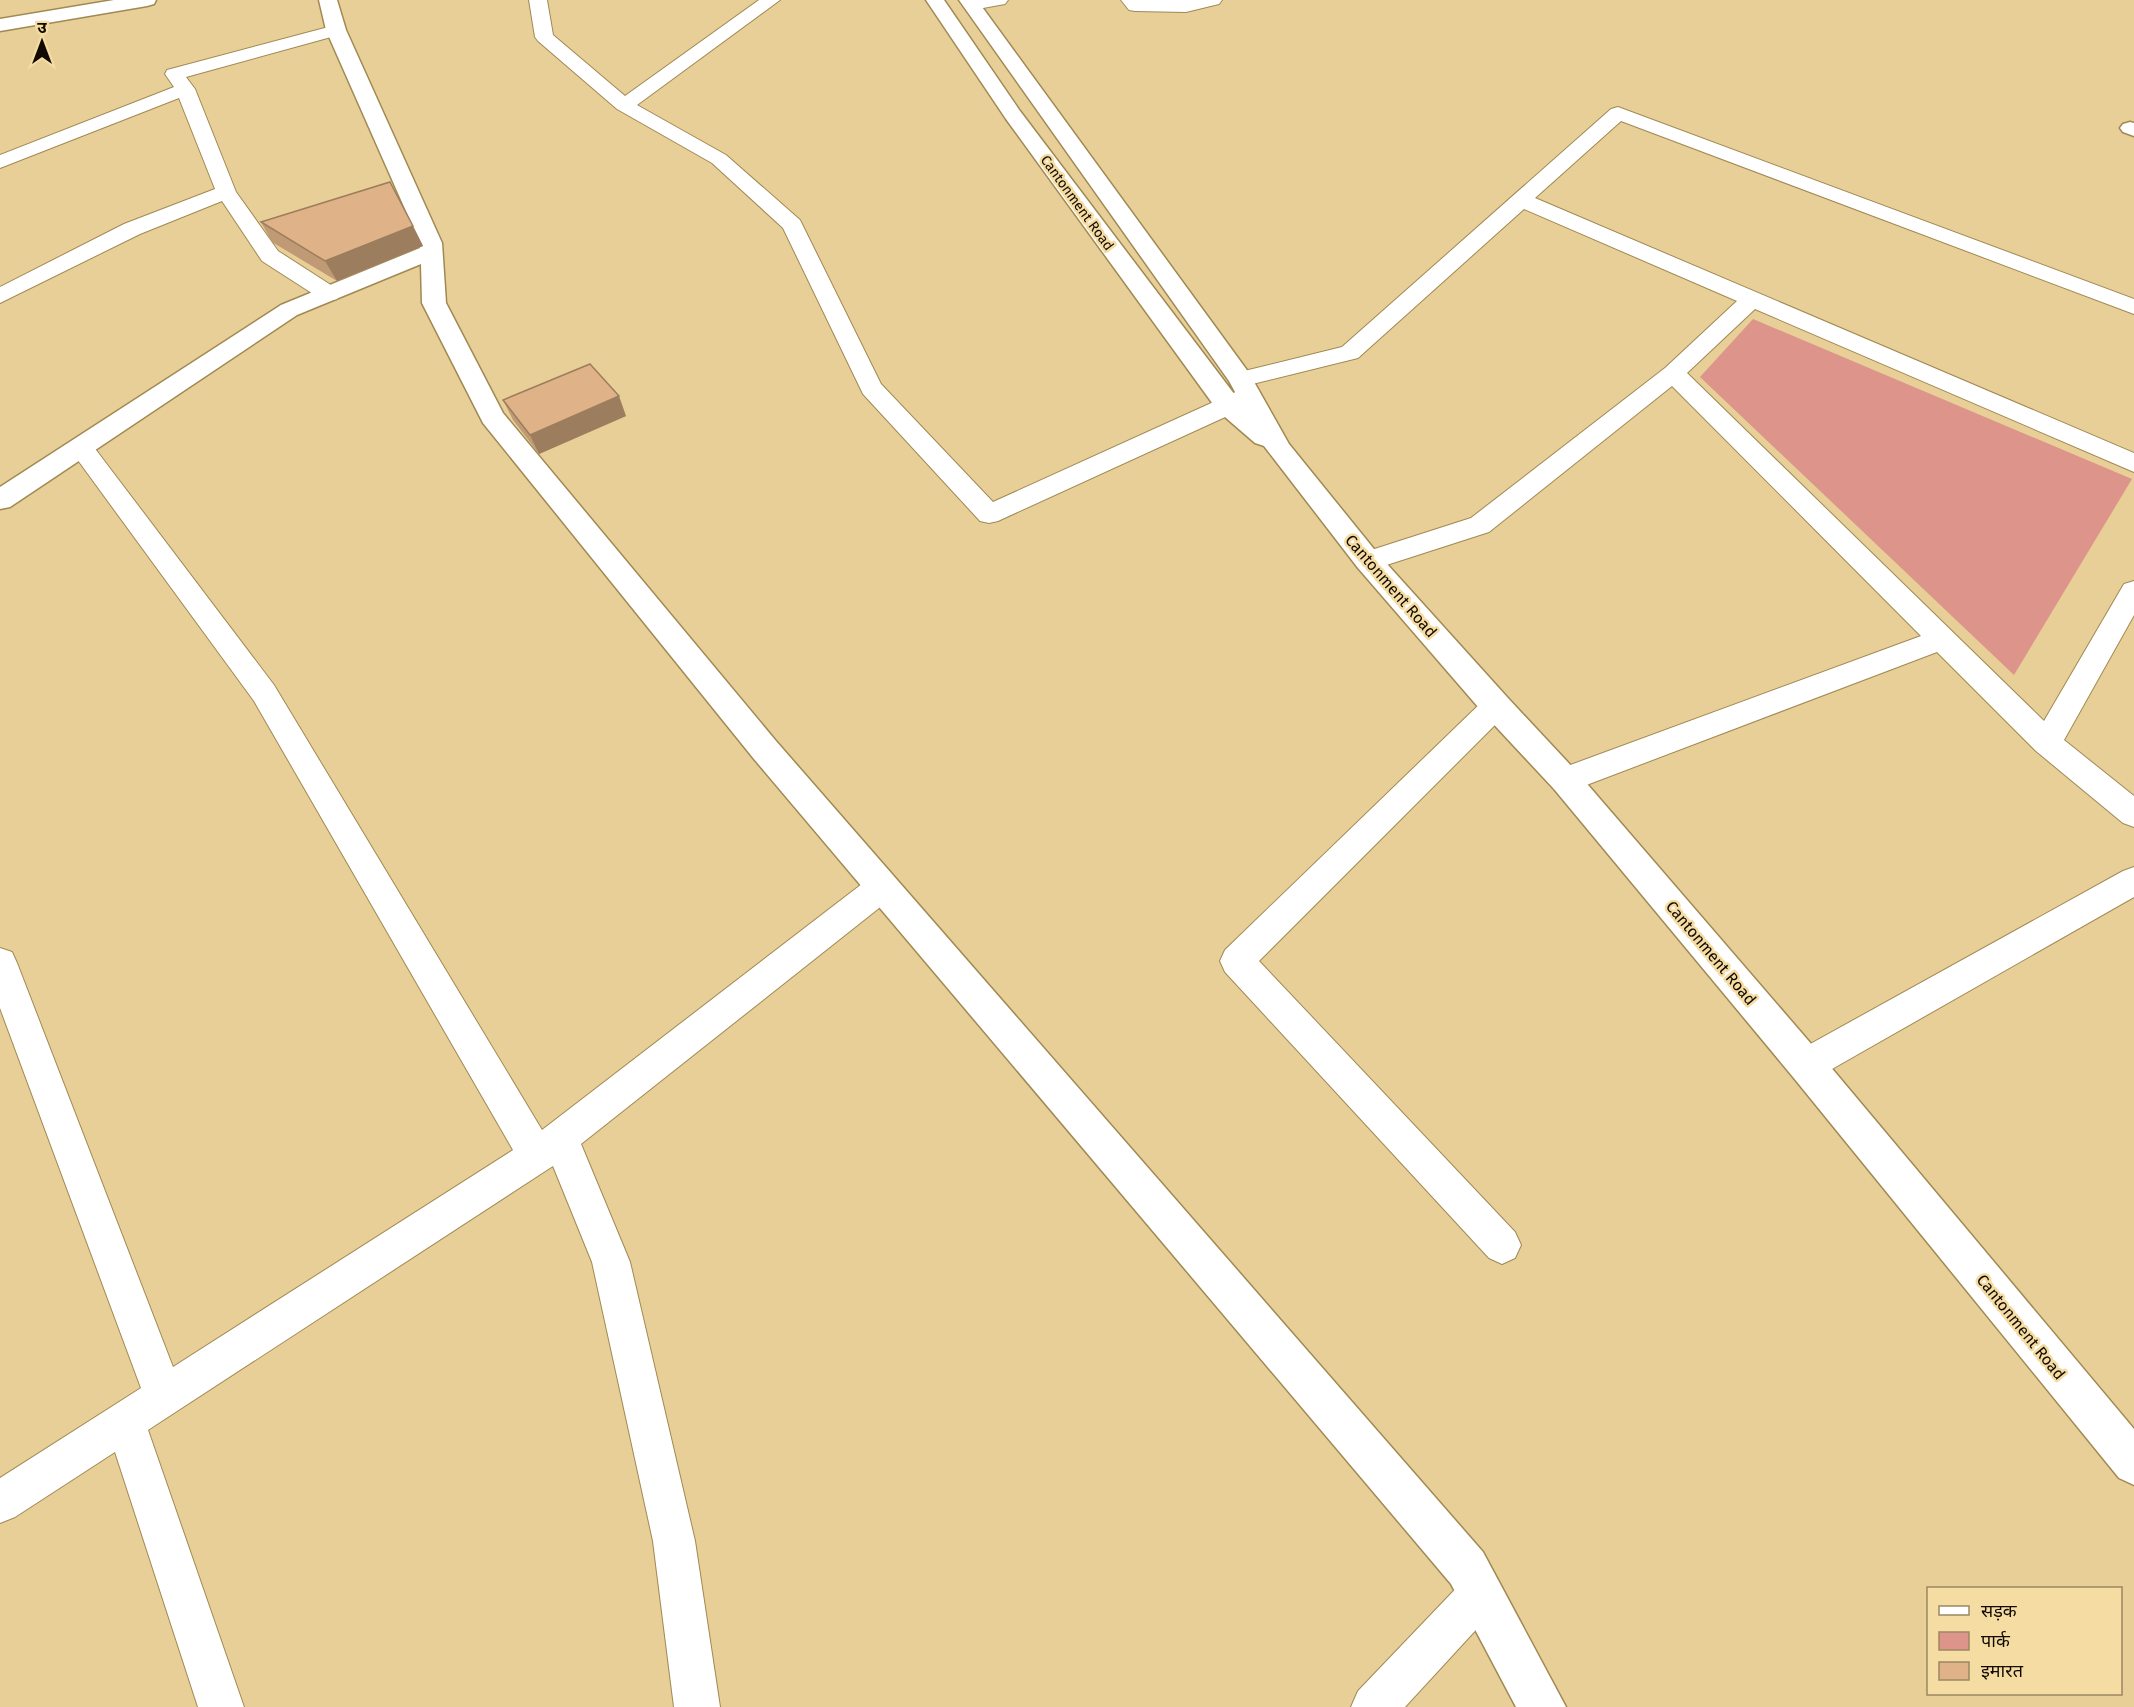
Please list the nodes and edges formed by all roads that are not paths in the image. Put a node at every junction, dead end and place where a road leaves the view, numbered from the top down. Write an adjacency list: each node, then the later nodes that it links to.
1 (147, 0): 10 (street)
2 (538, 0): 12 (lane)
3 (771, 0): 12 (lane)
4 (935, 0): 23 (street, Cantonment Road)
5 (999, 0): 8 (lane)
6 (1130, 0): 7 (lane)
7 (1213, 0)
8 (970, 3): 22 (street, Cantonment Road)
9 (332, 15): 11 (lane); 16 (street)
10 (0, 25)
11 (185, 89): 13 (lane); 14 (lane)
12 (624, 105): 23 (lane)
13 (0, 162)
14 (226, 192): 17 (lane); 18 (lane)
15 (1521, 200): 19 (lane); 20 (lane); 22 (lane)
16 (431, 252): 17 (street); 36 (street)
17 (329, 294): 24 (street)
18 (0, 296)
19 (1753, 299): 21 (lane); 26 (lane)
20 (2134, 307)
21 (1673, 373): 28 (lane); 30 (lane)
22 (1245, 388): 23 (lane); 25 (street, Cantonment Road)
23 (1227, 405): 25 (street, Cantonment Road)
24 (81, 448): 27 (street); 39 (lane)
25 (1279, 449): 28 (street, Cantonment Road)
26 (2134, 463)
27 (0, 500)
28 (1368, 561): 31 (street, Cantonment Road)
29 (2134, 591): 32 (lane)
30 (1942, 639): 32 (lane); 33 (lane)
31 (1496, 706): 33 (street, Cantonment Road); 40 (lane)
32 (2048, 743): 34 (lane)
33 (1565, 780): 38 (street, Cantonment Road)
34 (2134, 814)
35 (2134, 881): 38 (lane)
36 (882, 887): 39 (lane); 45 (street)
37 (0, 963): 41 (lane)
38 (1806, 1065): 43 (street, Cantonment Road)
39 (548, 1147): 41 (lane); 47 (lane)
40 (1502, 1245)
41 (164, 1396): 42 (lane)
42 (125, 1422): 44 (lane); 46 (lane)
43 (2134, 1463)
44 (0, 1502)
45 (1481, 1593): 48 (lane); 49 (street)
46 (221, 1707)
47 (697, 1707)
48 (1374, 1707)
49 (1542, 1707)

